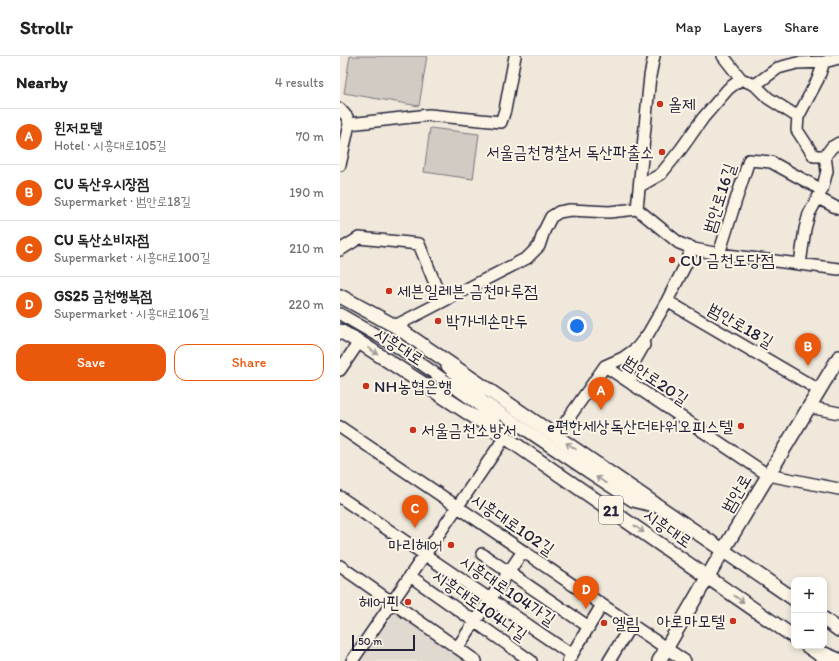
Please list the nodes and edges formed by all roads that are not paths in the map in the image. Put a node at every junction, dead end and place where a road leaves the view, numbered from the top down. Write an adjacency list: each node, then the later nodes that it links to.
1 (515, 56): 10 (street)
2 (654, 56): 14 (street)
3 (723, 56): 6 (street)
4 (839, 58): 5 (street)
5 (824, 62): 7 (street); 9 (street)
6 (741, 79): 7 (street); 14 (street)
7 (755, 85): 9 (street)
8 (340, 109): 10 (street)
9 (798, 117): 12 (street)
10 (349, 124): 13 (street)
11 (839, 143): 12 (street)
12 (825, 156): 15 (street)
13 (340, 166)
14 (640, 186): 17 (street)
15 (820, 194): 16 (street); 20 (street, 범안로16길); 21 (street)
16 (839, 209)
17 (637, 210): 18 (street, 범안로16길); 24 (street)
18 (691, 247): 20 (street, 범안로16길); 25 (street)
19 (340, 250): 24 (street)
20 (719, 254): 21 (street, 범안로16길)
21 (800, 264): 22 (street, 범안로16길)
22 (839, 269)
23 (340, 296): 27 (main road, 시흥대로 / 21)
24 (442, 301): 27 (street)
25 (667, 302): 29 (street); 36 (street, 범안로18길)
26 (340, 314): 41 (street)
27 (395, 326): 31 (main road, 시흥대로 / 21)
28 (340, 331): 30 (main road, 시흥대로 / 21)
29 (648, 334): 33 (street); 35 (street)
30 (359, 342): 34 (street); 41 (main road, 시흥대로 / 21, one-way to 41)
31 (436, 354): 40 (main road, 시흥대로 / 21); 46 (street, one-way to 31)
32 (839, 357): 36 (main road, 범안로)
33 (605, 366): 35 (street, 범안로20길); 40 (street)
34 (340, 370)
35 (633, 385): 42 (street, 범안로20길)
36 (819, 390): 37 (main road, 범안로)
37 (809, 407): 38 (street); 42 (main road, 범안로)
38 (839, 413)
39 (340, 427): 45 (street, 시흥대로102길)
40 (556, 436): 46 (main road, 시흥대로 / 21, one-way to 40)
41 (510, 440): 45 (street); 54 (main road, 시흥대로 / 21, one-way to 54)
42 (768, 475): 43 (street); 47 (main road, 범안로)
43 (839, 489)
44 (340, 497): 49 (street, 시흥대로104가길)
45 (457, 507): 48 (street, 시흥대로102길); 49 (street)
46 (661, 508): 47 (main road, 시흥대로 / 21)
47 (723, 550): 54 (main road, 범안로); 55 (main road, 시흥대로 / 21)
48 (523, 551): 52 (street); 58 (street, 시흥대로102길)
49 (425, 554): 53 (street); 56 (street, 시흥대로104가길)
50 (482, 554): 52 (street)
51 (340, 566): 57 (street)
52 (509, 572): 56 (street); 62 (street)
53 (410, 576): 57 (street); 60 (street, 시흥대로104나길)
54 (707, 577): 64 (main road, 시흥대로 / 21, one-way to 64); 66 (main road, 범안로)
55 (791, 597)
56 (490, 599): 60 (street); 69 (street, 시흥대로104가길)
57 (392, 602): 65 (street); 71 (street)
58 (602, 605): 61 (street, 시흥대로102길); 62 (street)
59 (827, 621): 63 (main road)
60 (474, 622): 65 (street); 73 (street, 시흥대로104나길)
61 (631, 624): 66 (street, 시흥대로102길); 74 (street)
62 (588, 627): 69 (street)
63 (839, 630)
64 (791, 635)
65 (457, 648): 72 (street)
66 (666, 648): 75 (main road, 범안로); 76 (street)
67 (812, 649): 77 (main road)
68 (815, 649): 70 (street)
69 (570, 658)
70 (839, 659)
71 (352, 661)
72 (476, 661)
73 (530, 661)
74 (609, 661)
75 (659, 661)
76 (685, 661)
77 (829, 661)

